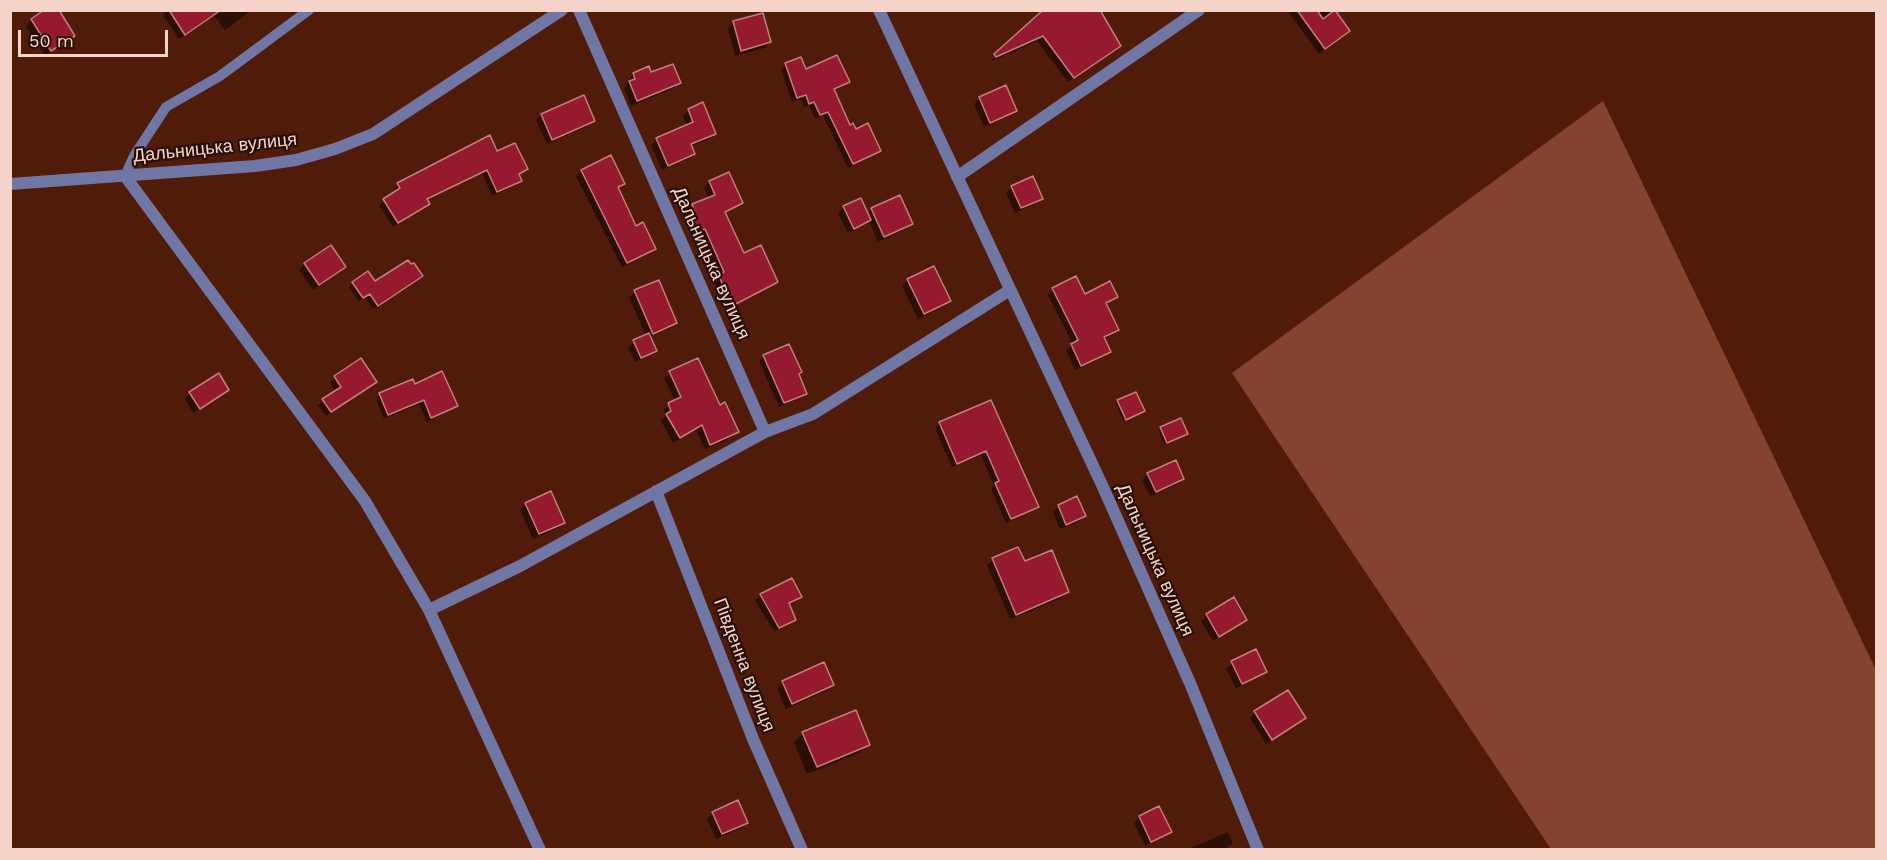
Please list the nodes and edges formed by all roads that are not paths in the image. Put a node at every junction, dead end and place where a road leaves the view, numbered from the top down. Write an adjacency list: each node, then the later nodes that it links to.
1 (309, 10): 6 (lane)
2 (562, 10): 6 (street, Дальницька вулиця)
3 (579, 10): 10 (street, Дальницька вулиця)
4 (879, 10): 7 (street, Дальницька вулиця)
5 (1199, 10): 7 (street)
6 (125, 176): 8 (street, Дальницька вулиця); 12 (street)
7 (957, 177): 9 (street, Дальницька вулиця)
8 (10, 184)
9 (1010, 290): 10 (street); 15 (street, Дальницька вулиця)
10 (765, 432): 11 (street)
11 (656, 491): 12 (street); 14 (street, Південна вулиця)
12 (429, 610): 13 (street)
13 (540, 849)
14 (802, 849)
15 (1258, 849)

